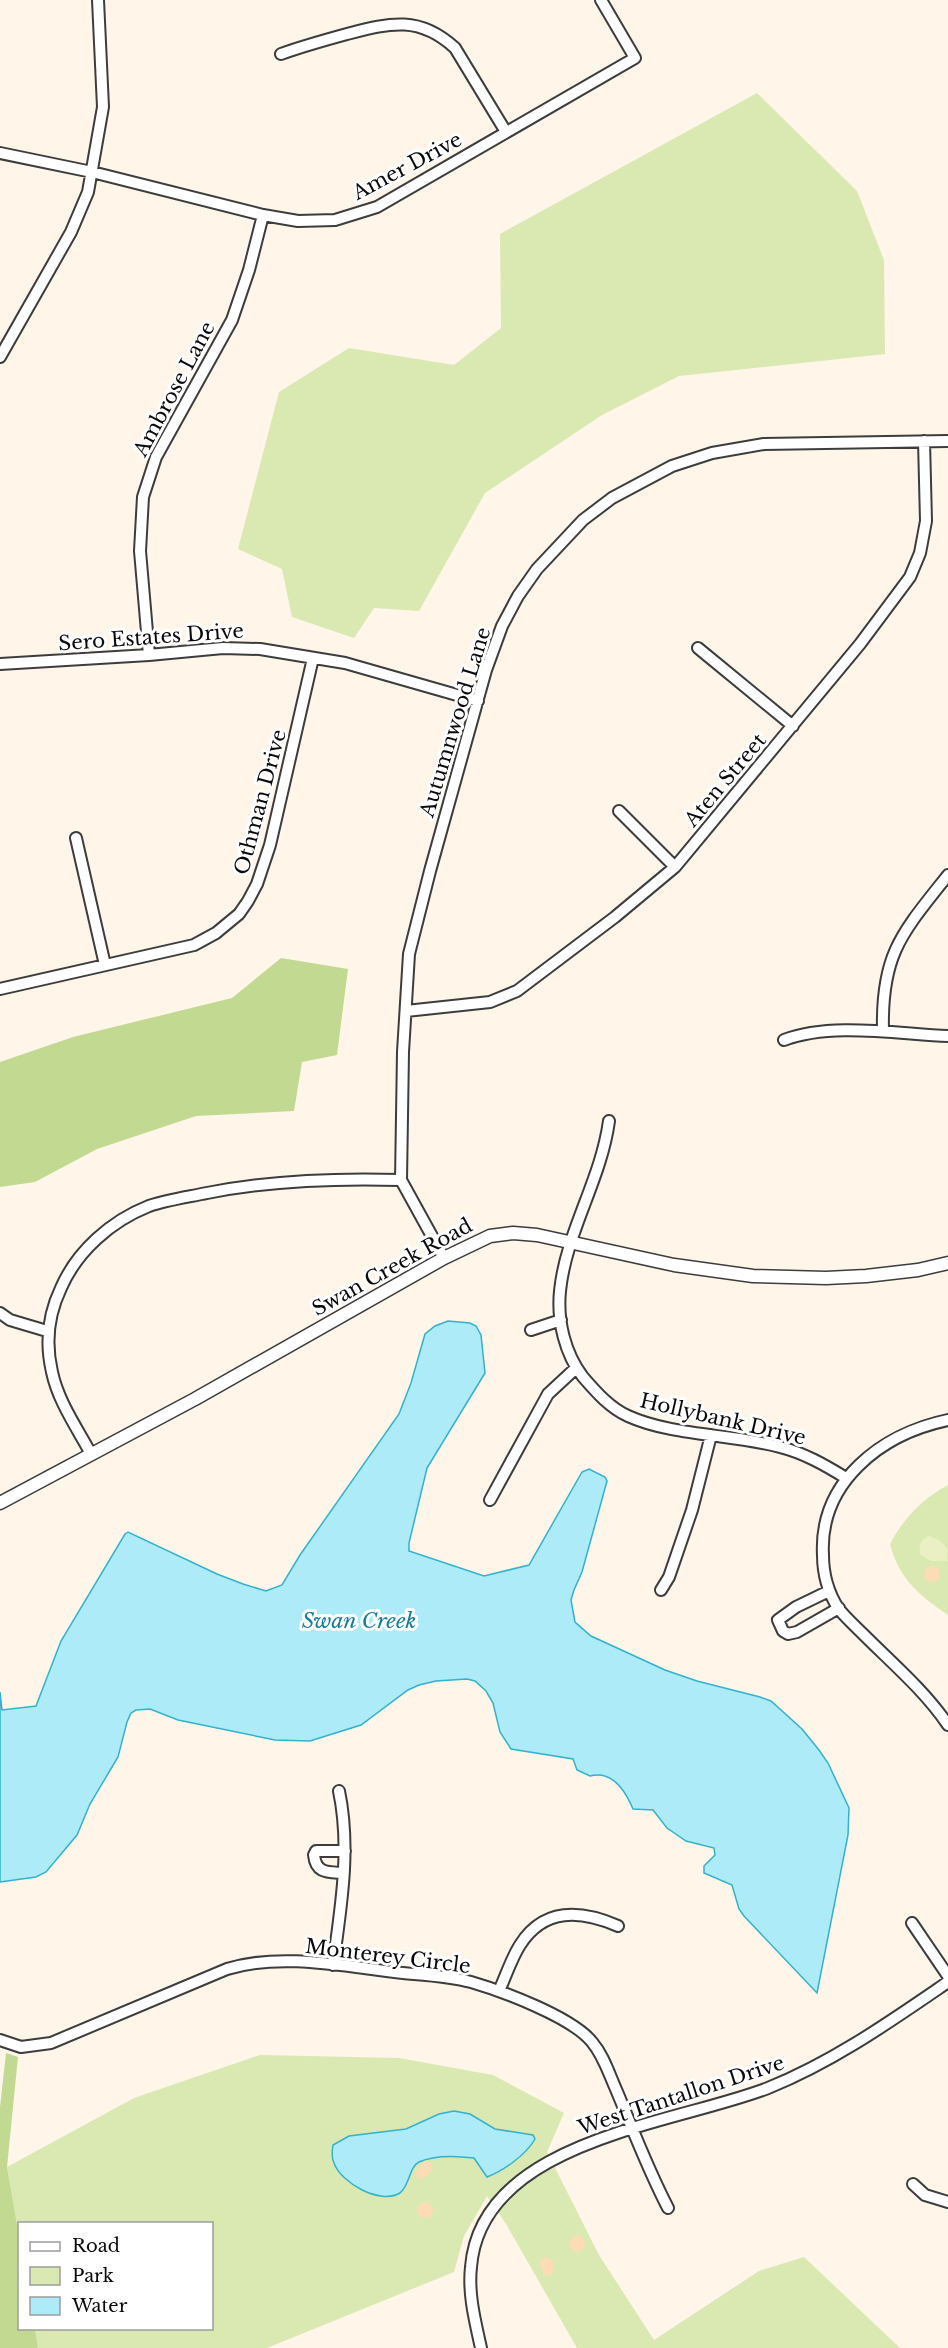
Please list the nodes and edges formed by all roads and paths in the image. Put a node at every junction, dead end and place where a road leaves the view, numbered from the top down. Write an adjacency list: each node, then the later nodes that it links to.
1 (98, 0): 6 (street)
2 (601, 0): 4 (street, Amer Drive)
3 (281, 54): 4 (street)
4 (506, 132): 7 (street, Amer Drive)
5 (0, 153): 6 (street, Amer Drive)
6 (92, 172): 7 (street, Amer Drive); 8 (street)
7 (263, 215): 12 (street, Ambrose Lane)
8 (0, 357)
9 (924, 441): 10 (street, Autumnwood Lane); 15 (street, Autumnwood Lane); 16 (street, Aten Street)
10 (948, 441)
11 (698, 648): 16 (street)
12 (149, 655): 13 (street, Sero Estates Drive); 14 (street, Sero Estates Drive)
13 (313, 658): 15 (street, Sero Estates Drive); 21 (street, Othman Drive)
14 (0, 664)
15 (478, 701): 23 (street, Autumnwood Lane)
16 (793, 726): 19 (street, Aten Street)
17 (619, 811): 19 (street)
18 (76, 838): 21 (street)
19 (675, 867): 23 (street, Aten Street)
20 (948, 875): 24 (street)
21 (105, 965): 22 (street, Othman Drive)
22 (0, 989)
23 (406, 1011): 28 (street, Autumnwood Lane)
24 (883, 1031): 25 (street); 26 (street)
25 (948, 1036)
26 (784, 1040)
27 (609, 1121): 29 (street, Hollybank Drive)
28 (402, 1180): 30 (street, Autumnwood Lane); 35 (street)
29 (572, 1242): 30 (street, Swan Creek Road); 31 (street, Swan Creek Road); 33 (street, Hollybank Drive)
30 (444, 1257): 39 (street, Swan Creek Road)
31 (948, 1263)
32 (0, 1313): 35 (street)
33 (561, 1320): 34 (street); 36 (street, Hollybank Drive)
34 (531, 1330)
35 (47, 1331): 39 (street)
36 (576, 1368): 38 (street, Hollybank Drive); 41 (street)
37 (948, 1420): 40 (street)
38 (711, 1435): 40 (street, Hollybank Drive); 43 (street)
39 (91, 1454): 42 (street, Swan Creek Road)
40 (846, 1478): 44 (street)
41 (490, 1500)
42 (0, 1503)
43 (660, 1590)
44 (829, 1591): 45 (street); 45 (street)
45 (839, 1608): 46 (street)
46 (948, 1725)
47 (339, 1791): 48 (street)
48 (345, 1851): 49 (street); 49 (street)
49 (343, 1873): 52 (street)
50 (912, 1923): 53 (street)
51 (618, 1926): 55 (street)
52 (333, 1965): 55 (street, Monterey Circle); 56 (street, Monterey Circle)
53 (948, 1976)
54 (948, 1982): 57 (street, West Tantallon Drive)
55 (499, 1991): 57 (street, Monterey Circle)
56 (0, 2040)
57 (632, 2128): 60 (street, Monterey Circle); 61 (street, West Tantallon Drive)
58 (913, 2184): 59 (street)
59 (948, 2202)
60 (668, 2208)
61 (481, 2348)

